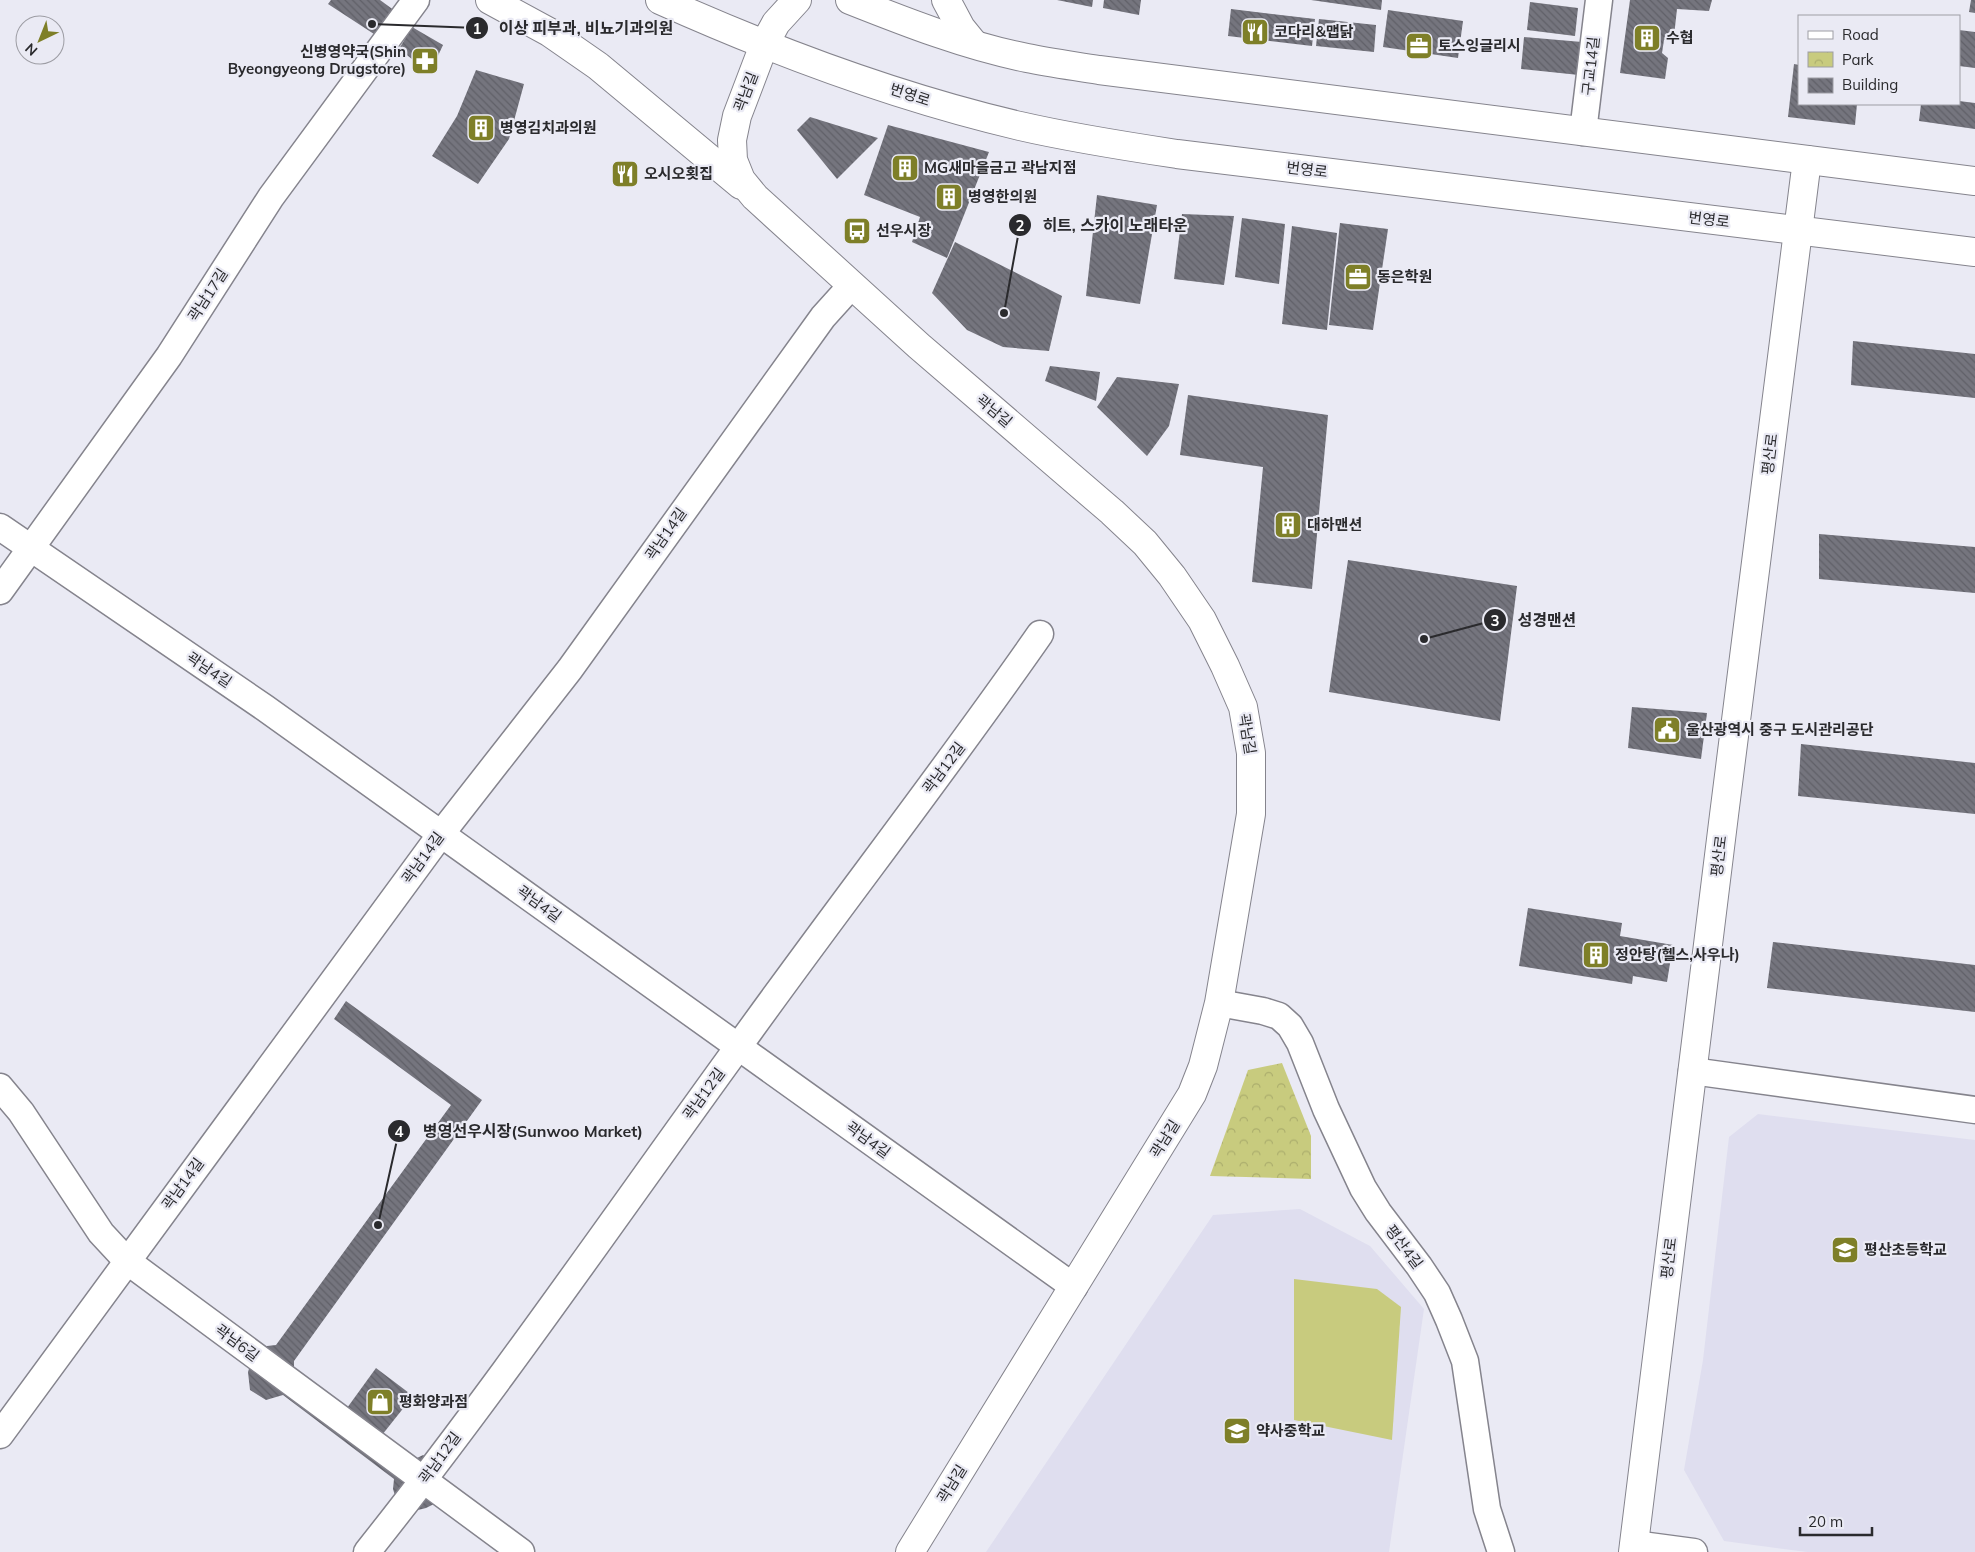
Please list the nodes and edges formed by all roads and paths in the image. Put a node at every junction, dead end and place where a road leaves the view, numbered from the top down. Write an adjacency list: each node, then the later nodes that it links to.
1 (416, 0): 18 (street, 곽남17길)
2 (490, 0): 13 (main road)
3 (660, 0): 9 (main road, 번영로)
4 (798, 0): 9 (main road, 곽남길)
5 (850, 0): 8 (main road)
6 (946, 0): 8 (main road)
7 (1599, 0): 10 (street, 구교14길)
8 (974, 44): 10 (main road)
9 (764, 45): 13 (main road, 곽남길); 14 (main road, 번영로)
10 (1583, 132): 11 (main road)
11 (1807, 160): 12 (main road); 14 (main road, 평산로)
12 (1975, 181)
13 (755, 197): 16 (main road, 곽남길)
14 (1798, 231): 15 (main road, 번영로); 24 (main road, 평산로)
15 (1975, 252)
16 (851, 286): 21 (street, 곽남14길); 22 (main road, 곽남길)
17 (0, 527): 18 (street, 곽남4길)
18 (30, 548): 19 (street, 곽남17길); 21 (street, 곽남4길)
19 (0, 590)
20 (1040, 634): 23 (street, 곽남12길)
21 (440, 834): 23 (street, 곽남4길); 27 (street, 곽남14길)
22 (1219, 1003): 28 (main road, 곽남길); 35 (street, 평산4길)
23 (738, 1047): 28 (street, 곽남4길); 30 (street, 곽남12길)
24 (1692, 1071): 26 (street); 31 (main road, 평산로)
25 (0, 1087): 27 (street, 곽남6길)
26 (1975, 1110)
27 (127, 1261): 29 (street, 곽남14길); 30 (street, 곽남6길)
28 (1074, 1288): 34 (main road, 곽남길)
29 (0, 1435)
30 (424, 1481): 32 (street, 곽남12길); 33 (street, 곽남6길)
31 (1634, 1548): 36 (street)
32 (366, 1552)
33 (521, 1552)
34 (910, 1552)
35 (1501, 1552)
36 (1694, 1552)

